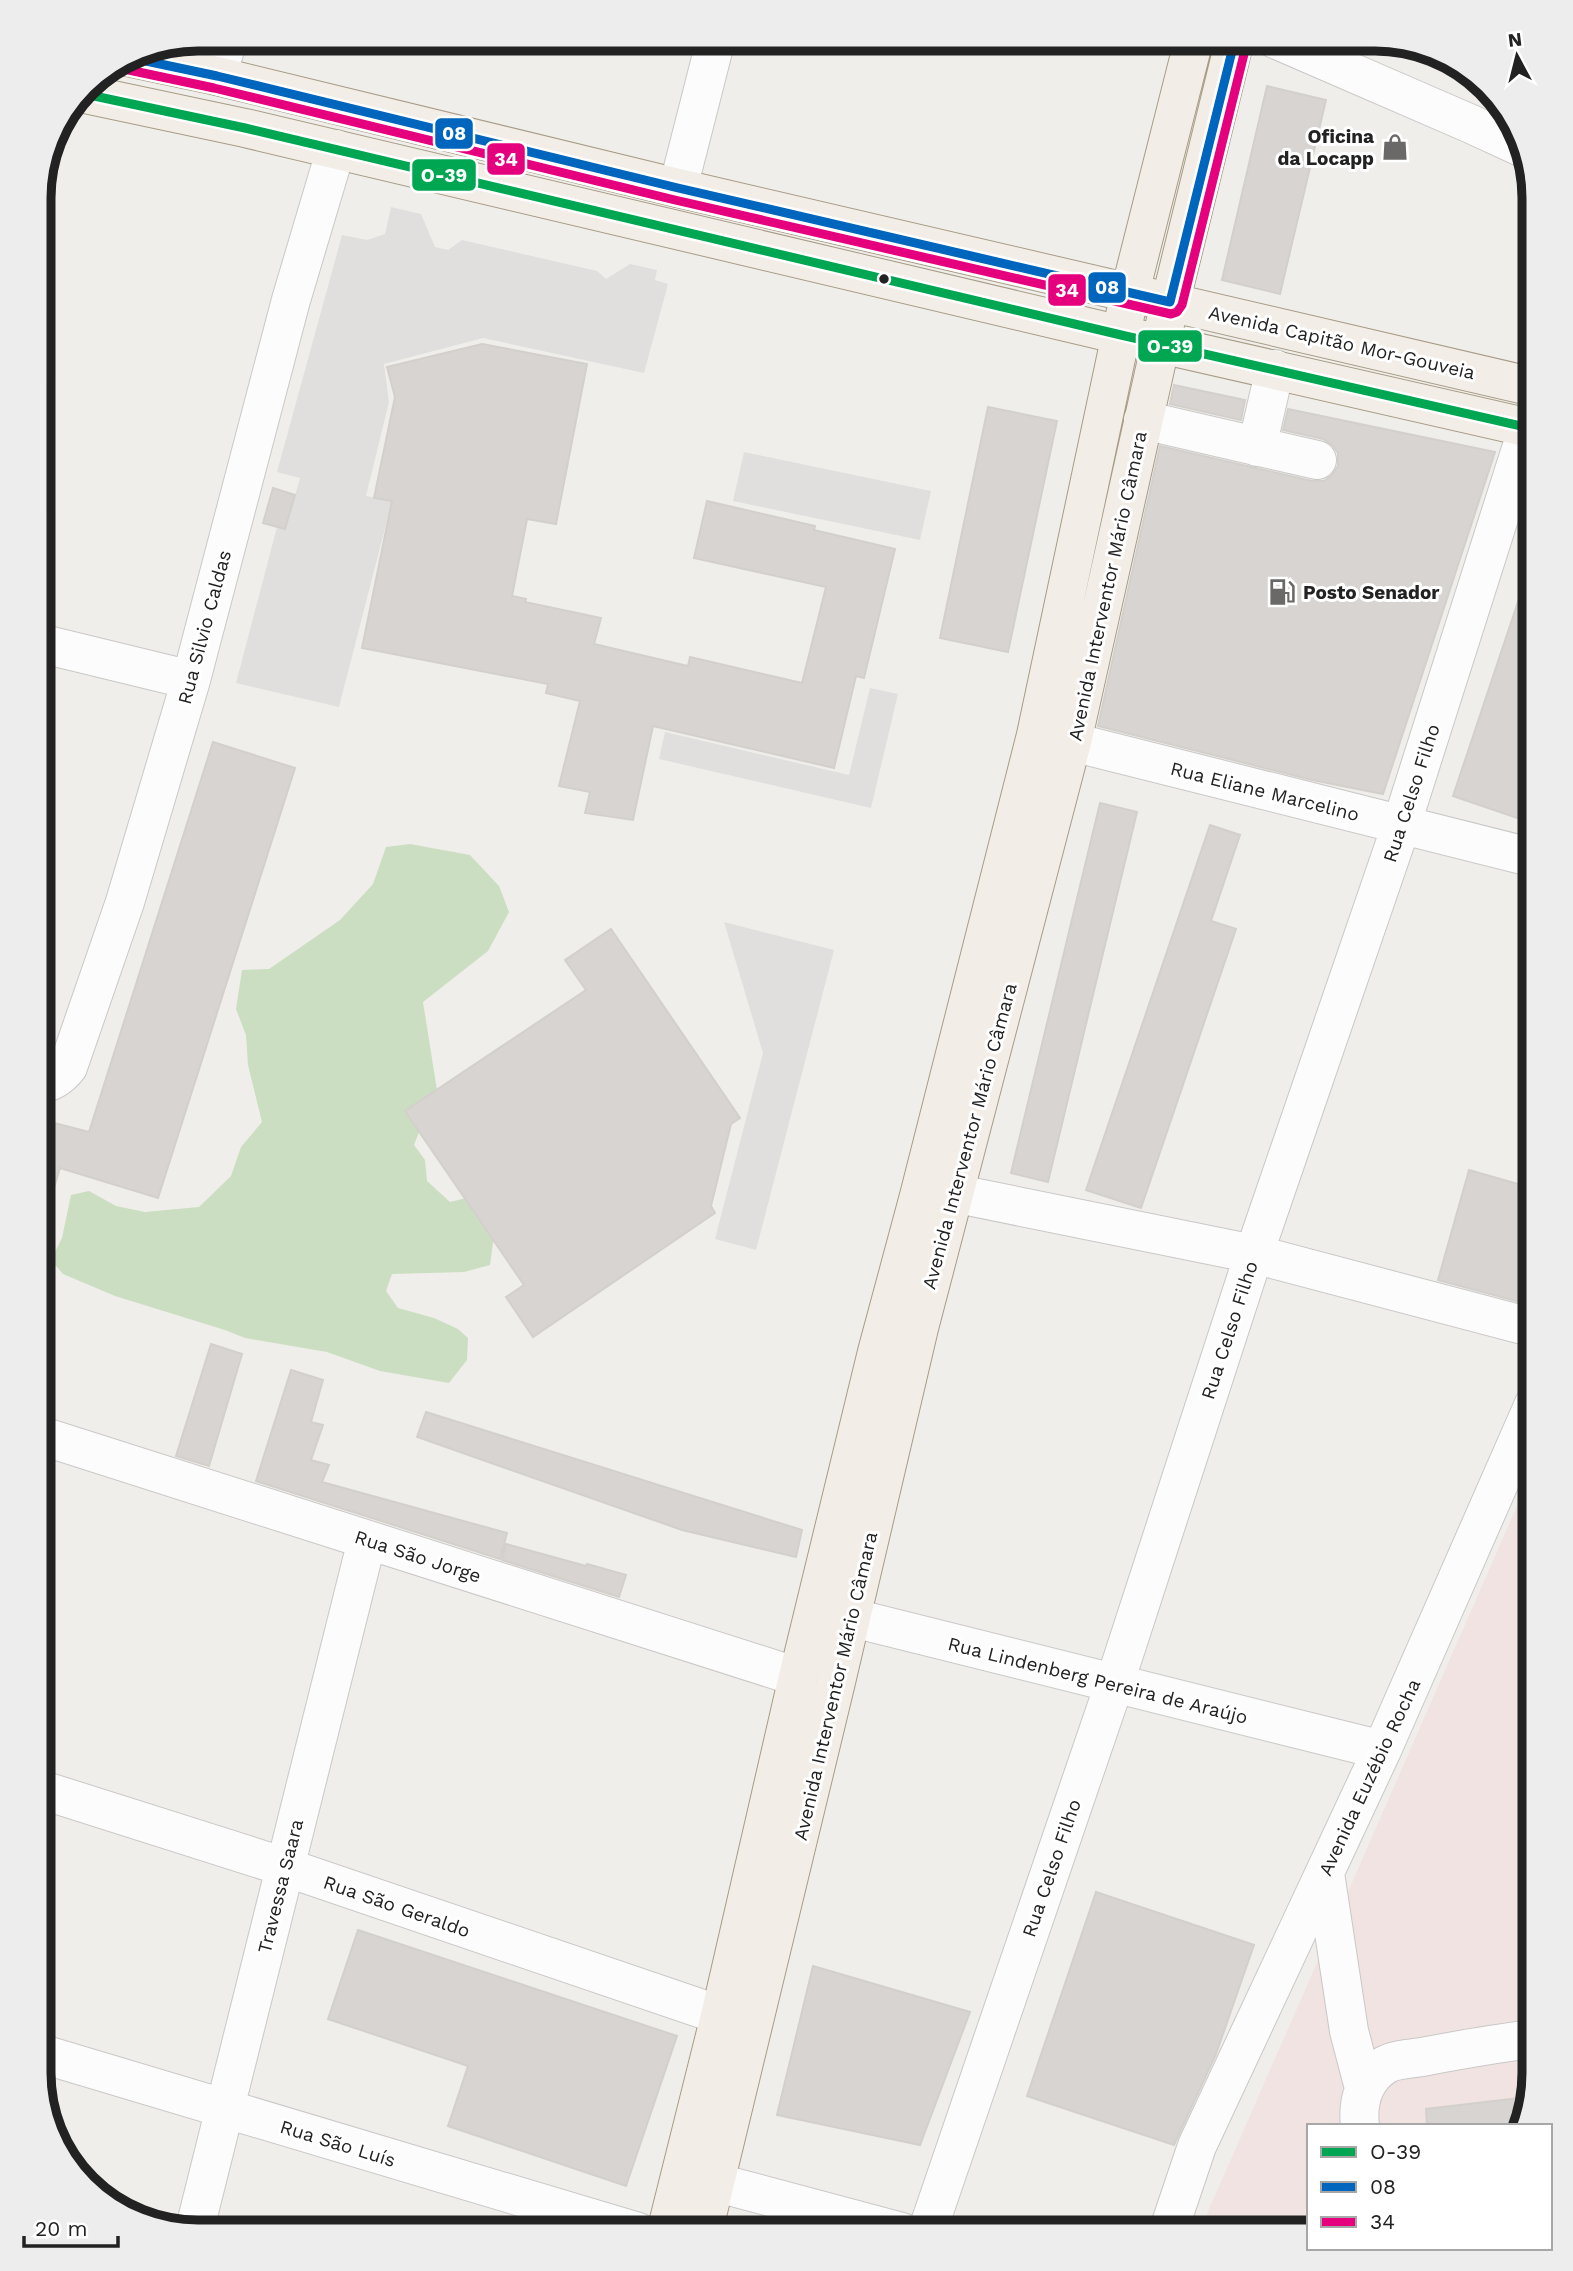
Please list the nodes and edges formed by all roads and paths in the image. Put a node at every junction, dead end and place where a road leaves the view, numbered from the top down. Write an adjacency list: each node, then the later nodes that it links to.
1 (224, 51): 7 (street)
2 (713, 51): 11 (street)
3 (1191, 51): 12 (main road, Avenida Interventor Mário Câmara)
4 (1232, 51): 13 (main road, Avenida Interventor Mário Câmara)
5 (1303, 51): 9 (street)
6 (146, 61): 7 (main road, Avenida Capitão Mor-Gouveia)
7 (217, 76): 11 (main road, Avenida Capitão Mor-Gouveia)
8 (92, 96): 10 (main road)
9 (1511, 142)
10 (336, 149): 14 (main road); 24 (street, Rua Silvio Caldas)
11 (678, 188): 12 (main road, Avenida Capitão Mor-Gouveia)
12 (1130, 292): 13 (main road, Avenida Capitão Mor-Gouveia); 14 (main road, Avenida Interventor Mário Câmara)
13 (1170, 303): 15 (main road, Avenida Interventor Mário Câmara); 17 (main road, Avenida Capitão Mor-Gouveia)
14 (1121, 335): 15 (main road); 25 (main road, Avenida Interventor Mário Câmara)
15 (1160, 343): 16 (main road); 18 (main road, Avenida Interventor Mário Câmara)
16 (1275, 369): 19 (main road); 20 (street)
17 (1522, 384)
18 (1143, 420): 20 (street); 25 (main road, Avenida Interventor Mário Câmara)
19 (1522, 426)
20 (1257, 447): 22 (street)
21 (1522, 456): 26 (street, Rua Celso Filho)
22 (1317, 460)
23 (51, 646): 24 (street)
24 (191, 680): 28 (street, Rua Silvio Caldas)
25 (1054, 739): 26 (street, Rua Eliane Marcelino); 29 (main road, Avenida Interventor Mário Câmara)
26 (1401, 826): 27 (street, Rua Eliane Marcelino); 30 (street, Rua Celso Filho)
27 (1522, 855)
28 (51, 1081)
29 (938, 1190): 30 (street); 35 (main road, Avenida Interventor Mário Câmara); 36 (main road, Avenida Interventor Mário Câmara)
30 (1254, 1254): 31 (street); 38 (street, Rua Celso Filho)
31 (1522, 1325)
32 (1522, 1433): 39 (street, Avenida Euzébio Rocha)
33 (51, 1439): 34 (street, Rua São Jorge)
34 (367, 1540): 37 (street, Rua São Jorge); 41 (street, Travessa Saara)
35 (814, 1609): 36 (street, Rua Lindenberg Pereira de Araújo); 37 (main road, Avenida Interventor Mário Câmara)
36 (852, 1617): 38 (street, Rua Lindenberg Pereira de Araújo); 43 (main road, Avenida Interventor Mário Câmara)
37 (798, 1677): 43 (main road, Avenida Interventor Mário Câmara)
38 (1114, 1685): 39 (street, Rua Lindenberg Pereira de Araújo); 56 (street, Rua Celso Filho)
39 (1382, 1751): 42 (street, Avenida Euzébio Rocha)
40 (51, 1793): 41 (street, Rua São Geraldo)
41 (285, 1867): 43 (street, Rua São Geraldo); 47 (street, Travessa Saara)
42 (1325, 1873): 46 (street); 49 (street, Avenida Euzébio Rocha)
43 (737, 2021): 50 (main road, Avenida Interventor Mário Câmara)
44 (1522, 2040): 46 (street)
45 (51, 2057): 47 (street, Rua São Luís)
46 (1364, 2088): 48 (street)
47 (225, 2109): 51 (street, Rua São Luís); 52 (street, Travessa Saara)
48 (1360, 2124)
49 (1197, 2146): 57 (street, Avenida Euzébio Rocha); 58 (street, Avenida Euzébio Rocha)
50 (698, 2178): 53 (main road, Avenida Interventor Mário Câmara); 54 (main road, Avenida Interventor Mário Câmara); 55 (street)
51 (544, 2219)
52 (197, 2220)
53 (673, 2220)
54 (702, 2220)
55 (857, 2220)
56 (931, 2220)
57 (1156, 2220)
58 (1172, 2220)

